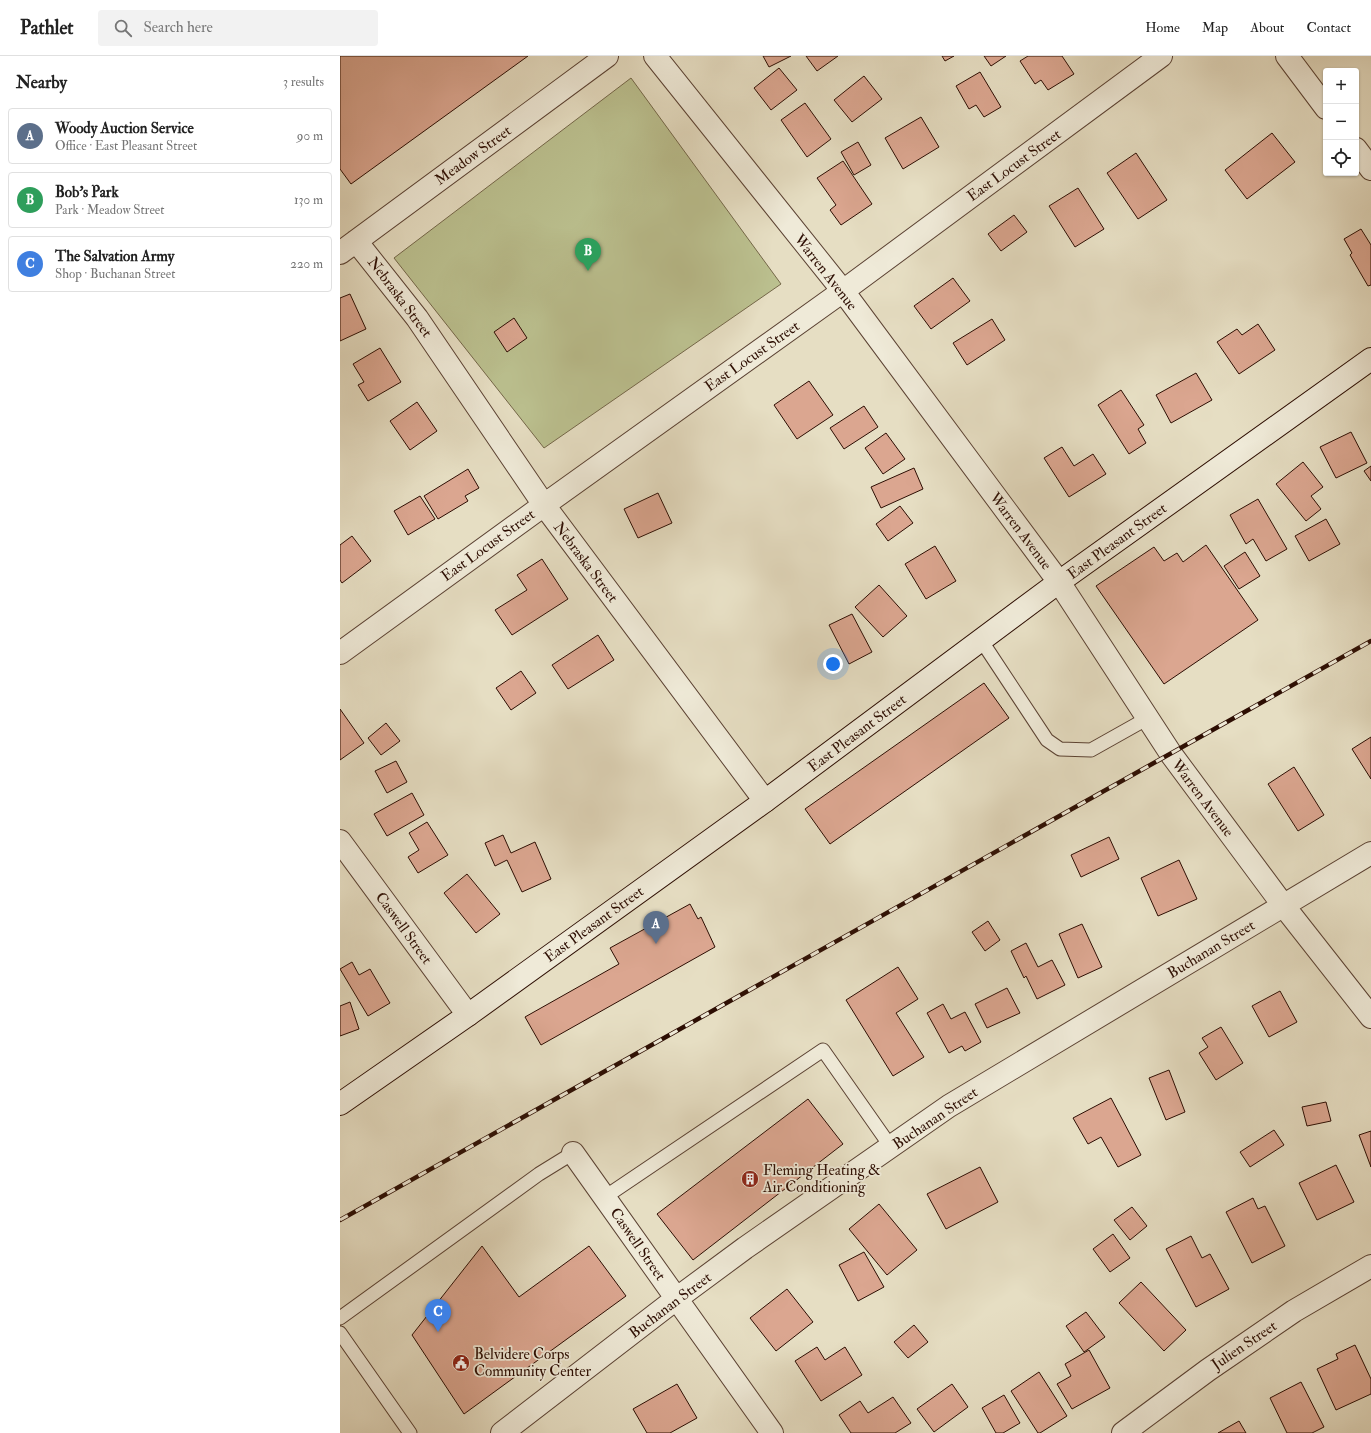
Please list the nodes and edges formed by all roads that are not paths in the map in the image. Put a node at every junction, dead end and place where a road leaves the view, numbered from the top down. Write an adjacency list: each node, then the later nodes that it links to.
1 (607, 56): 8 (street, Meadow Street)
2 (655, 56): 9 (street, Warren Avenue)
3 (1161, 56): 9 (street, East Locust Street)
4 (1287, 56): 5 (street)
5 (1323, 104)
6 (1359, 153): 7 (street)
7 (1371, 169)
8 (348, 247): 11 (street, Nebraska Street)
9 (843, 291): 11 (street, East Locust Street); 12 (street, Warren Avenue)
10 (1371, 359): 12 (street, East Pleasant Street)
11 (544, 505): 14 (street, East Locust Street); 16 (street, Nebraska Street)
12 (1059, 582): 13 (street, East Pleasant Street); 15 (street, Warren Avenue)
13 (981, 640): 15 (lane); 16 (street, East Pleasant Street)
14 (340, 653)
15 (1148, 718): 19 (street, Warren Avenue)
16 (765, 801): 20 (street, East Pleasant Street)
17 (340, 841): 20 (street, Caswell Street)
18 (1371, 853): 19 (street, Buchanan Street)
19 (1283, 905): 21 (street, Warren Avenue); 23 (street, Buchanan Street)
20 (468, 1015): 22 (street, East Pleasant Street)
21 (1371, 1017)
22 (340, 1104)
23 (891, 1147): 25 (lane); 27 (street, Buchanan Street)
24 (574, 1153): 25 (street, Caswell Street); 28 (lane)
25 (605, 1197): 27 (street, Caswell Street)
26 (1371, 1266): 33 (street, Julien Street)
27 (676, 1299): 31 (street, Buchanan Street); 32 (street, Caswell Street)
28 (340, 1318)
29 (340, 1333): 30 (lane)
30 (410, 1433)
31 (502, 1433)
32 (772, 1433)
33 (1123, 1433)

